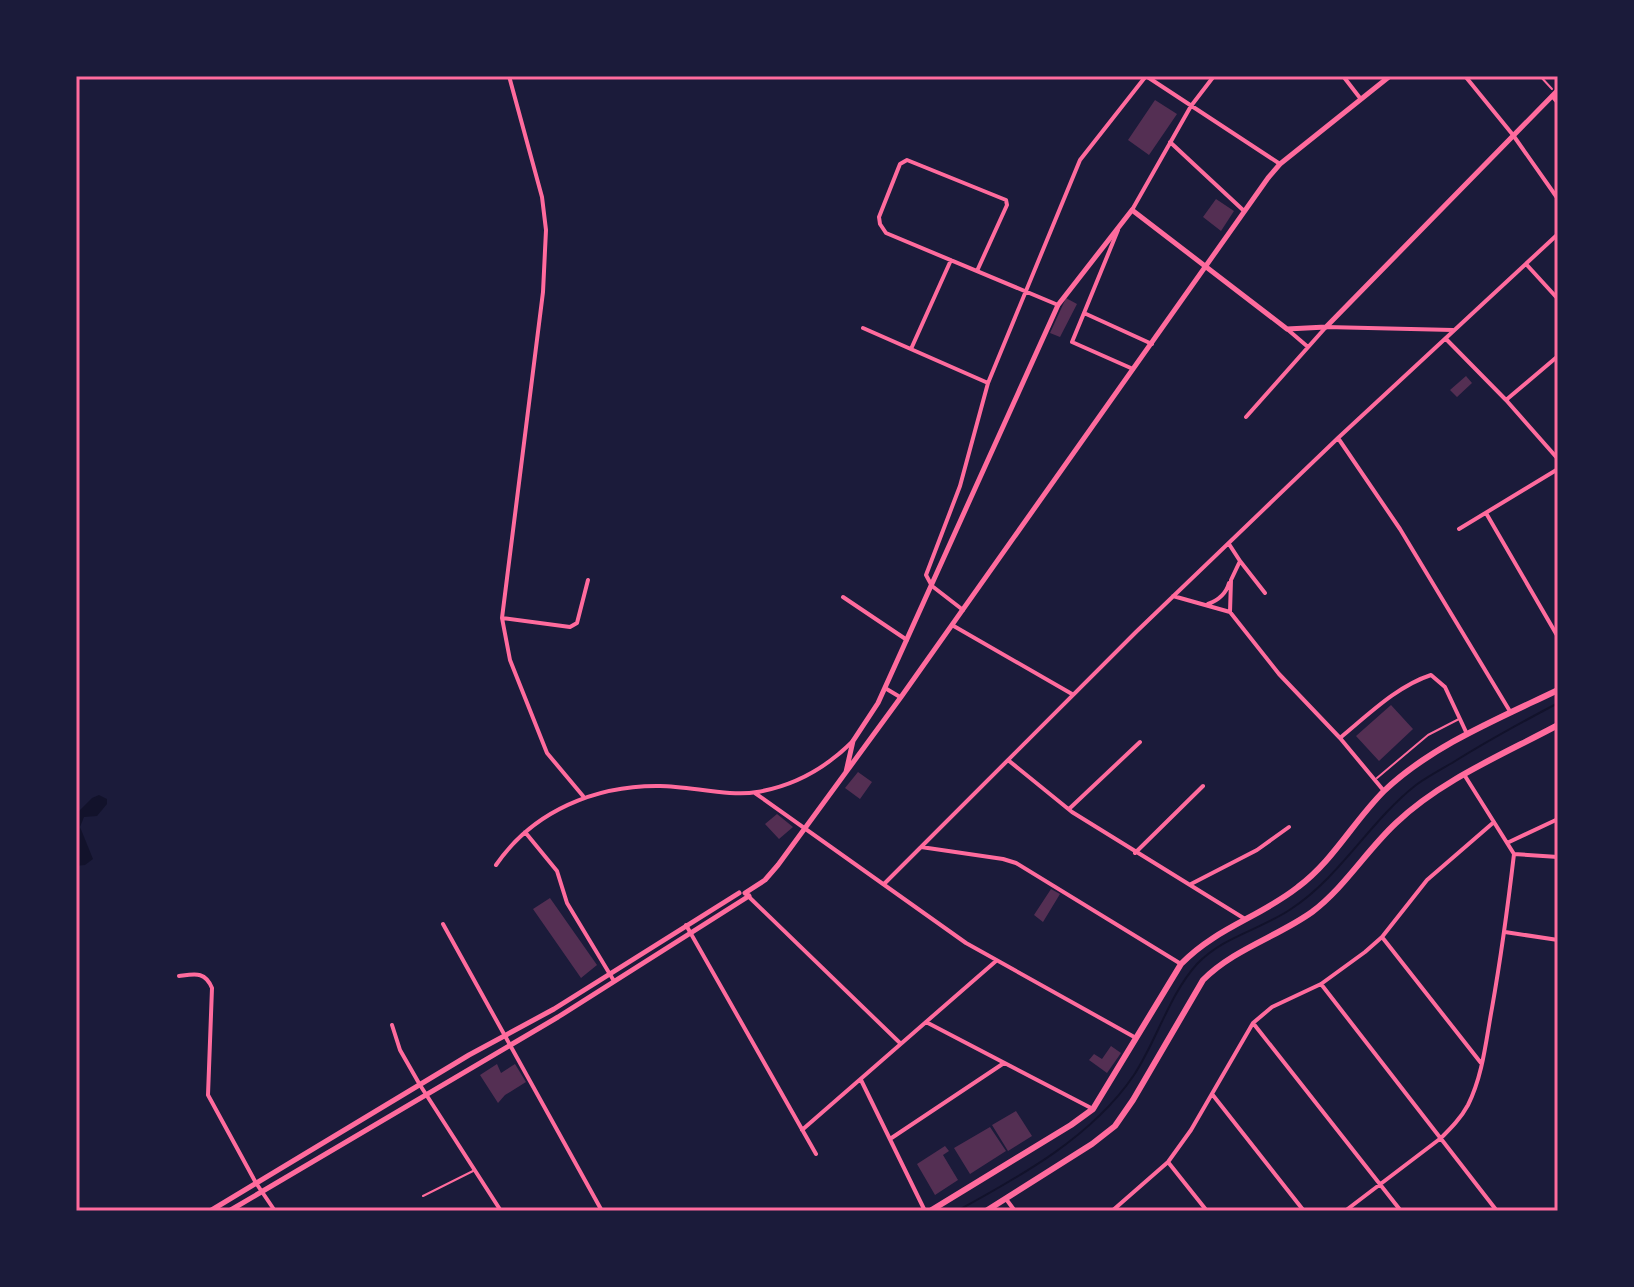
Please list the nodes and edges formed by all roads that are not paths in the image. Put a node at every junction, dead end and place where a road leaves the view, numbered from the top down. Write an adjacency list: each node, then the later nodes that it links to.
1 (509, 76): 56 (street)
2 (1146, 76): 10 (street); 23 (street)
3 (1214, 76): 10 (street)
4 (1343, 76): 8 (street)
5 (1390, 76): 8 (street)
6 (1465, 76): 11 (street)
7 (1555, 93): 9 (street); 11 (street)
8 (1360, 98): 13 (street)
9 (1558, 103)
10 (1191, 106): 12 (street); 13 (street)
11 (1513, 135): 14 (street); 27 (street)
12 (1170, 142): 15 (street); 16 (street)
13 (1280, 164): 16 (street)
14 (1558, 199)
15 (1132, 210): 17 (street); 21 (street)
16 (1243, 210): 21 (street)
17 (1119, 228): 25 (street); 26 (street)
18 (1558, 234): 20 (street)
19 (951, 260): 22 (street); 22 (street); 34 (street)
20 (1526, 264): 24 (street); 30 (street)
21 (1205, 265): 29 (street); 32 (street)
22 (977, 271): 23 (street)
23 (1028, 292): 25 (street); 37 (street)
24 (1558, 299)
25 (1058, 305): 49 (street)
26 (1084, 313): 32 (street); 36 (street)
27 (1326, 327): 29 (street); 30 (street); 33 (street)
28 (863, 328): 34 (street)
29 (1287, 329): 33 (street)
30 (1456, 330): 31 (street)
31 (1446, 339): 38 (street); 40 (street)
32 (1152, 344): 36 (street)
33 (1308, 347): 39 (street)
34 (911, 349): 37 (street)
35 (1558, 356): 38 (street)
36 (1133, 369): 54 (street)
37 (988, 383): 49 (street)
38 (1506, 400): 41 (street)
39 (1246, 417)
40 (1338, 438): 45 (street); 64 (street)
41 (1558, 459)
42 (1558, 469): 43 (street)
43 (1486, 513): 44 (street); 58 (street)
44 (1459, 529)
45 (1229, 544): 46 (street); 51 (street)
46 (1240, 561): 48 (street); 50 (street)
47 (588, 580): 56 (street)
48 (1231, 580): 53 (street); 55 (street)
49 (932, 586): 54 (street); 59 (street)
50 (1265, 593)
51 (1173, 596): 53 (street); 62 (street)
52 (843, 597): 59 (street)
53 (1206, 605): 55 (street)
54 (963, 610): 57 (street)
55 (1230, 612): 68 (street)
56 (502, 618): 78 (street)
57 (952, 625): 62 (street); 63 (street)
58 (1558, 637)
59 (907, 640): 60 (street)
60 (885, 688): 63 (street); 69 (street)
61 (1558, 690): 64 (main road)
62 (1072, 694): 71 (street)
63 (901, 697): 72 (street)
64 (1511, 713): 67 (main road)
65 (1460, 719): 67 (street); 68 (street); 74 (lane)
66 (1558, 725): 73 (main road)
67 (1467, 734): 76 (main road)
68 (1340, 738): 74 (street)
69 (853, 741): 72 (street); 77 (street)
70 (1140, 742): 79 (street)
71 (1008, 760): 79 (street); 86 (street)
72 (846, 772): 83 (street)
73 (1465, 776): 81 (street); 136 (main road)
74 (1375, 780): 76 (street)
75 (1203, 786): 87 (street)
76 (1384, 791): 94 (main road)
77 (755, 793): 78 (street); 83 (street)
78 (583, 796): 84 (street)
79 (1069, 809): 87 (street)
80 (1558, 819): 85 (street)
81 (1494, 822): 85 (street); 99 (street)
82 (1289, 827): 92 (street)
83 (805, 829): 91 (street); 93 (street)
84 (525, 832): 90 (street); 103 (street)
85 (1507, 843): 88 (street)
86 (921, 847): 91 (street); 102 (street)
87 (1135, 853): 92 (street)
88 (1514, 854): 89 (street); 97 (street)
89 (1558, 857)
90 (496, 865)
91 (884, 884): 101 (street)
92 (1191, 884): 94 (street)
93 (744, 894): 96 (street); 98 (street); 114 (street)
94 (1245, 919): 102 (main road)
95 (443, 924): 112 (street)
96 (686, 925): 98 (street); 103 (street)
97 (1505, 932): 100 (street); 117 (street)
98 (691, 934): 105 (street); 123 (street)
99 (1382, 937): 106 (street); 117 (street)
100 (1558, 940)
101 (996, 961): 109 (street); 113 (street)
102 (1181, 964): 113 (main road)
103 (611, 973): 105 (street); 107 (street)
104 (179, 976): 131 (street)
105 (614, 981): 108 (street)
106 (1321, 984): 110 (street); 124 (street)
107 (554, 1009): 108 (street); 112 (street)
108 (558, 1017): 115 (street)
109 (926, 1022): 114 (street); 116 (street)
110 (1253, 1023): 121 (street); 132 (street)
111 (392, 1025): 119 (street)
112 (505, 1036): 115 (street); 119 (street)
113 (1136, 1038): 122 (main road)
114 (900, 1043): 118 (street)
115 (510, 1045): 120 (street); 141 (street)
116 (1004, 1063): 122 (street); 125 (street)
117 (1481, 1063): 124 (street)
118 (861, 1080): 123 (street); 125 (street)
119 (420, 1085): 120 (street); 126 (street)
120 (426, 1094): 127 (street); 130 (street)
121 (1212, 1094): 129 (street); 148 (street)
122 (1093, 1109): 135 (main road)
123 (802, 1130): 128 (street)
124 (1441, 1138): 132 (street); 151 (street)
125 (890, 1139): 142 (street)
126 (328, 1140): 127 (street); 131 (street)
127 (334, 1150): 133 (street)
128 (816, 1154)
129 (1168, 1162): 146 (street); 147 (street)
130 (474, 1170): 134 (lane); 140 (street)
131 (256, 1183): 133 (street); 137 (street)
132 (1379, 1183): 149 (street); 150 (street)
133 (261, 1192): 138 (street); 139 (street)
134 (423, 1196)
135 (952, 1198): 142 (main road); 143 (main road)
136 (1006, 1199): 144 (main road); 145 (street)
137 (210, 1211)
138 (229, 1211)
139 (275, 1211)
140 (501, 1211)
141 (602, 1211)
142 (928, 1211)
143 (943, 1211)
144 (986, 1211)
145 (1015, 1211)
146 (1113, 1211)
147 (1207, 1211)
148 (1304, 1211)
149 (1345, 1211)
150 (1401, 1211)
151 (1497, 1211)

